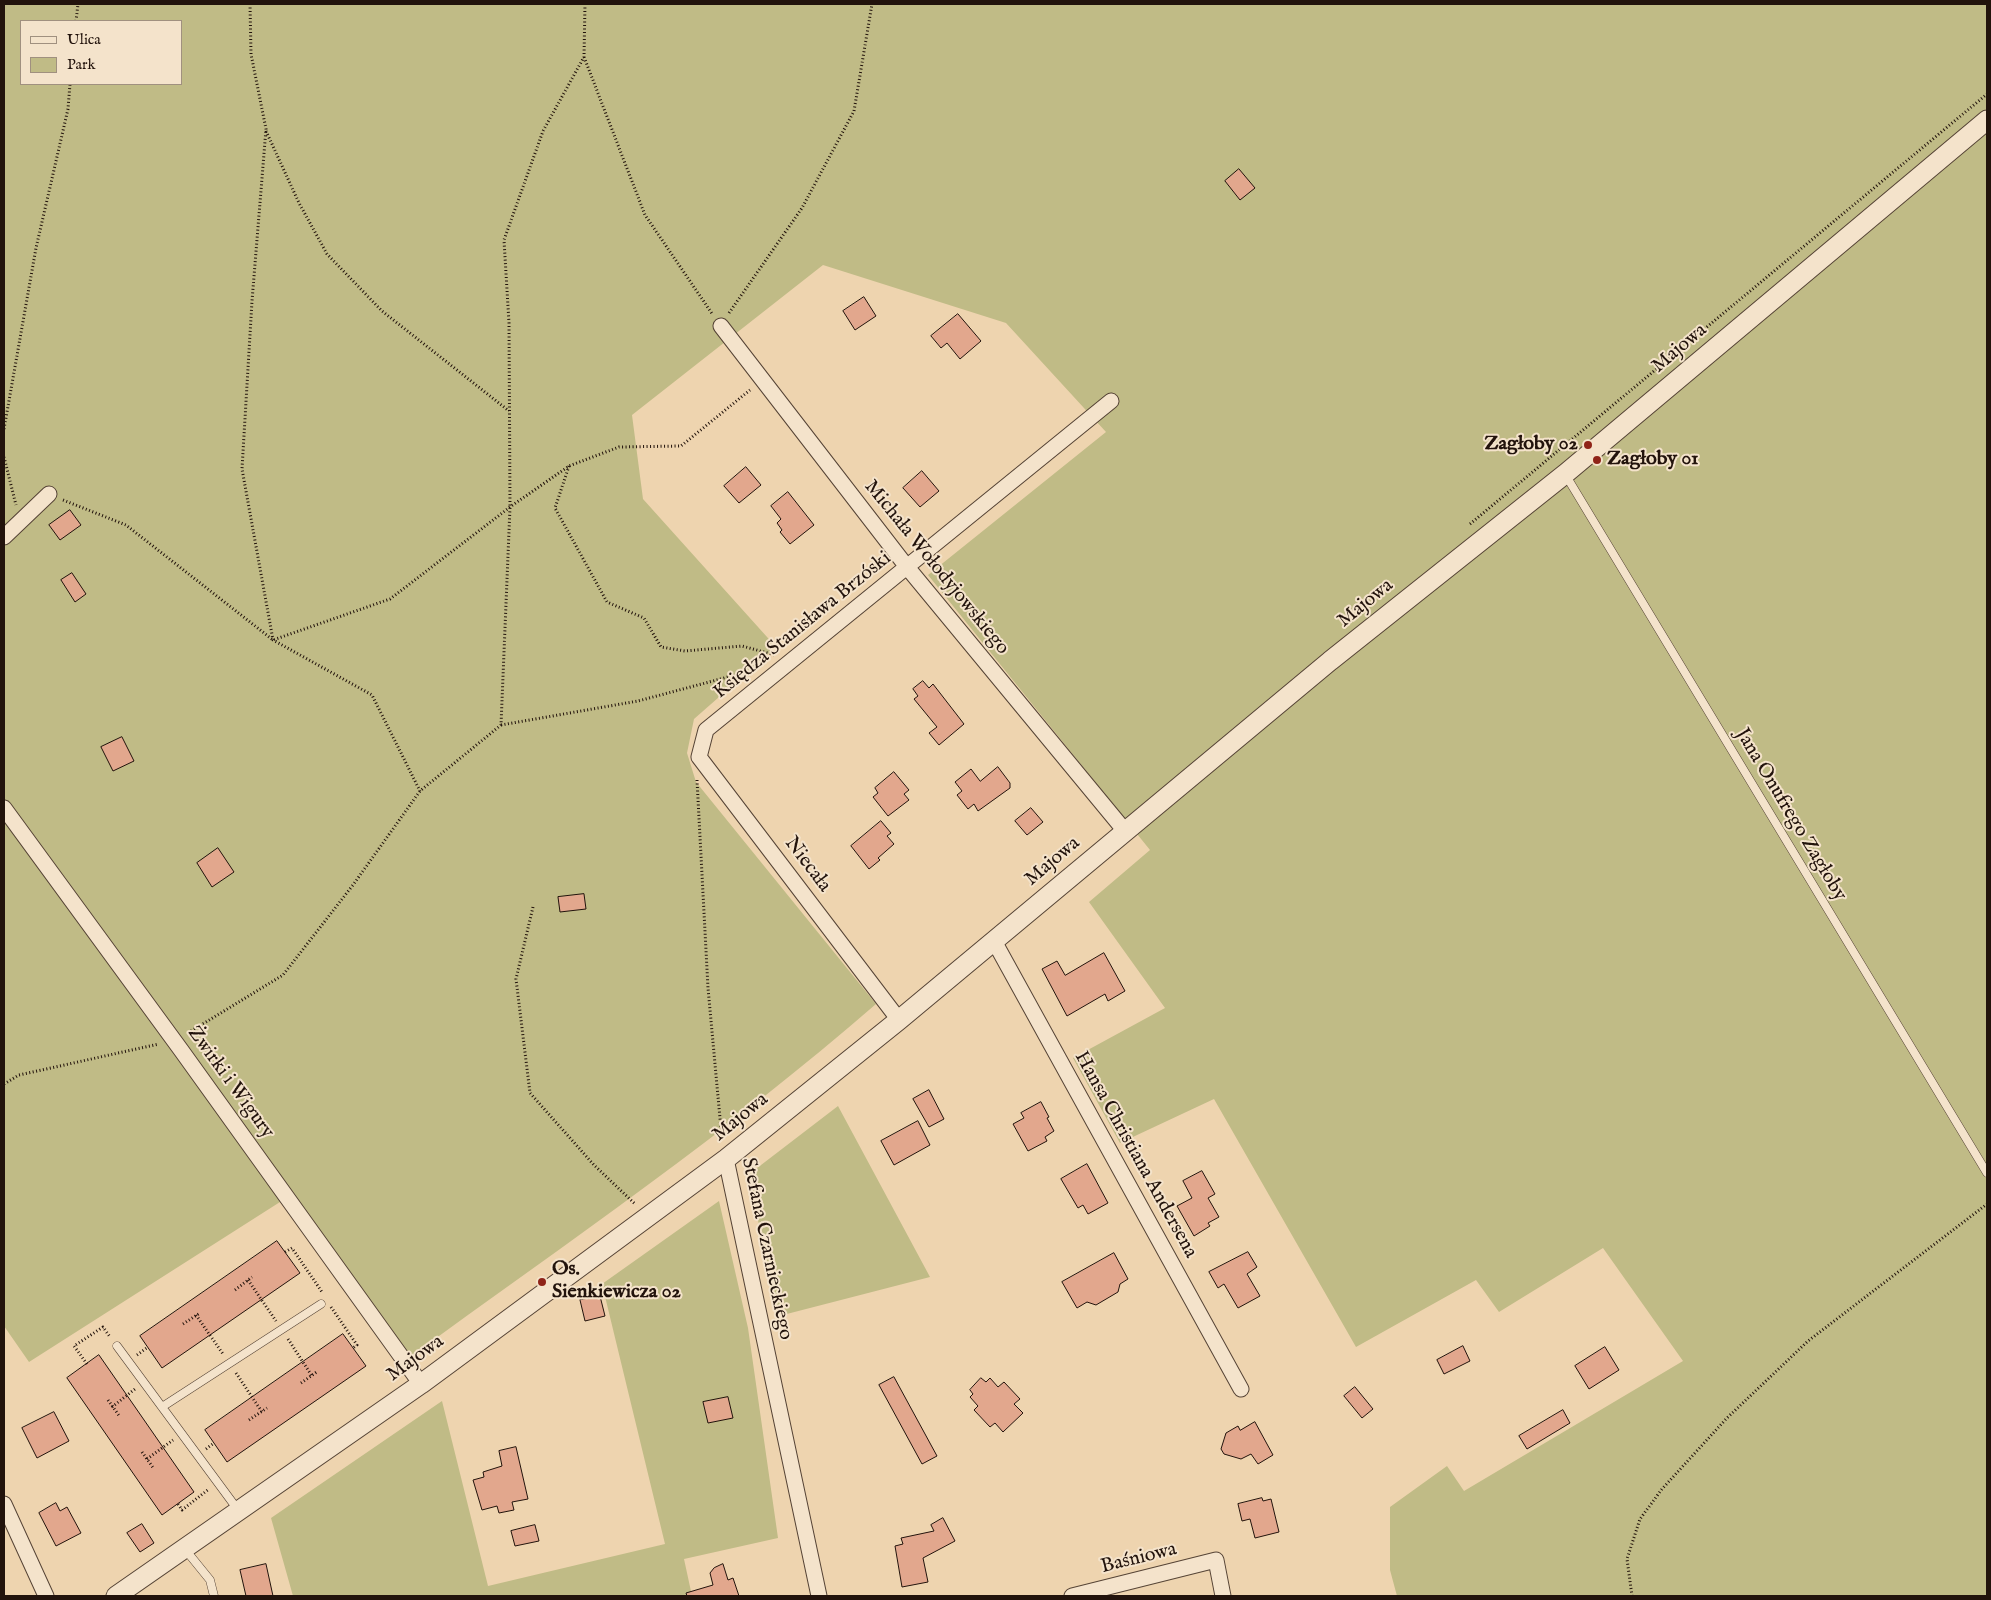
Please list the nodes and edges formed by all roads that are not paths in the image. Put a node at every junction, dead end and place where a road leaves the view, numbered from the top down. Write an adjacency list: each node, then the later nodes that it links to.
1 (1987, 120): 4 (street, Majowa)
2 (721, 326): 7 (street, Michała Wołodyjowskiego)
3 (1111, 400): 7 (street, Księdza Stanisława Brzóski)
4 (1565, 474): 10 (street, Majowa); 14 (lane, Jana Onufrego Zagłoby)
5 (49, 494): 6 (street)
6 (4, 537)
7 (907, 567): 8 (street, Księdza Stanisława Brzóski); 10 (street, Michała Wołodyjowskiego)
8 (699, 757): 12 (street, Niecała)
9 (4, 808): 17 (street, Żwirki i Wigury)
10 (1125, 831): 11 (street, Majowa)
11 (994, 941): 12 (street, Majowa); 18 (street, Hansa Christiana Andersena)
12 (899, 1020): 13 (street, Majowa)
13 (726, 1159): 17 (street, Majowa); 26 (street, Stefana Czarnieckiego)
14 (1987, 1173)
15 (321, 1304): 19 (lane)
16 (117, 1346): 19 (lane)
17 (421, 1384): 21 (street, Majowa)
18 (1241, 1389)
19 (162, 1406): 21 (lane)
20 (4, 1504): 23 (street)
21 (238, 1510): 22 (street, Majowa)
22 (184, 1548): 24 (street, Majowa); 25 (lane)
23 (46, 1596)
24 (116, 1596)
25 (214, 1596)
26 (819, 1596)
27 (1072, 1596): 28 (street, Baśniowa)
28 (1223, 1596)

